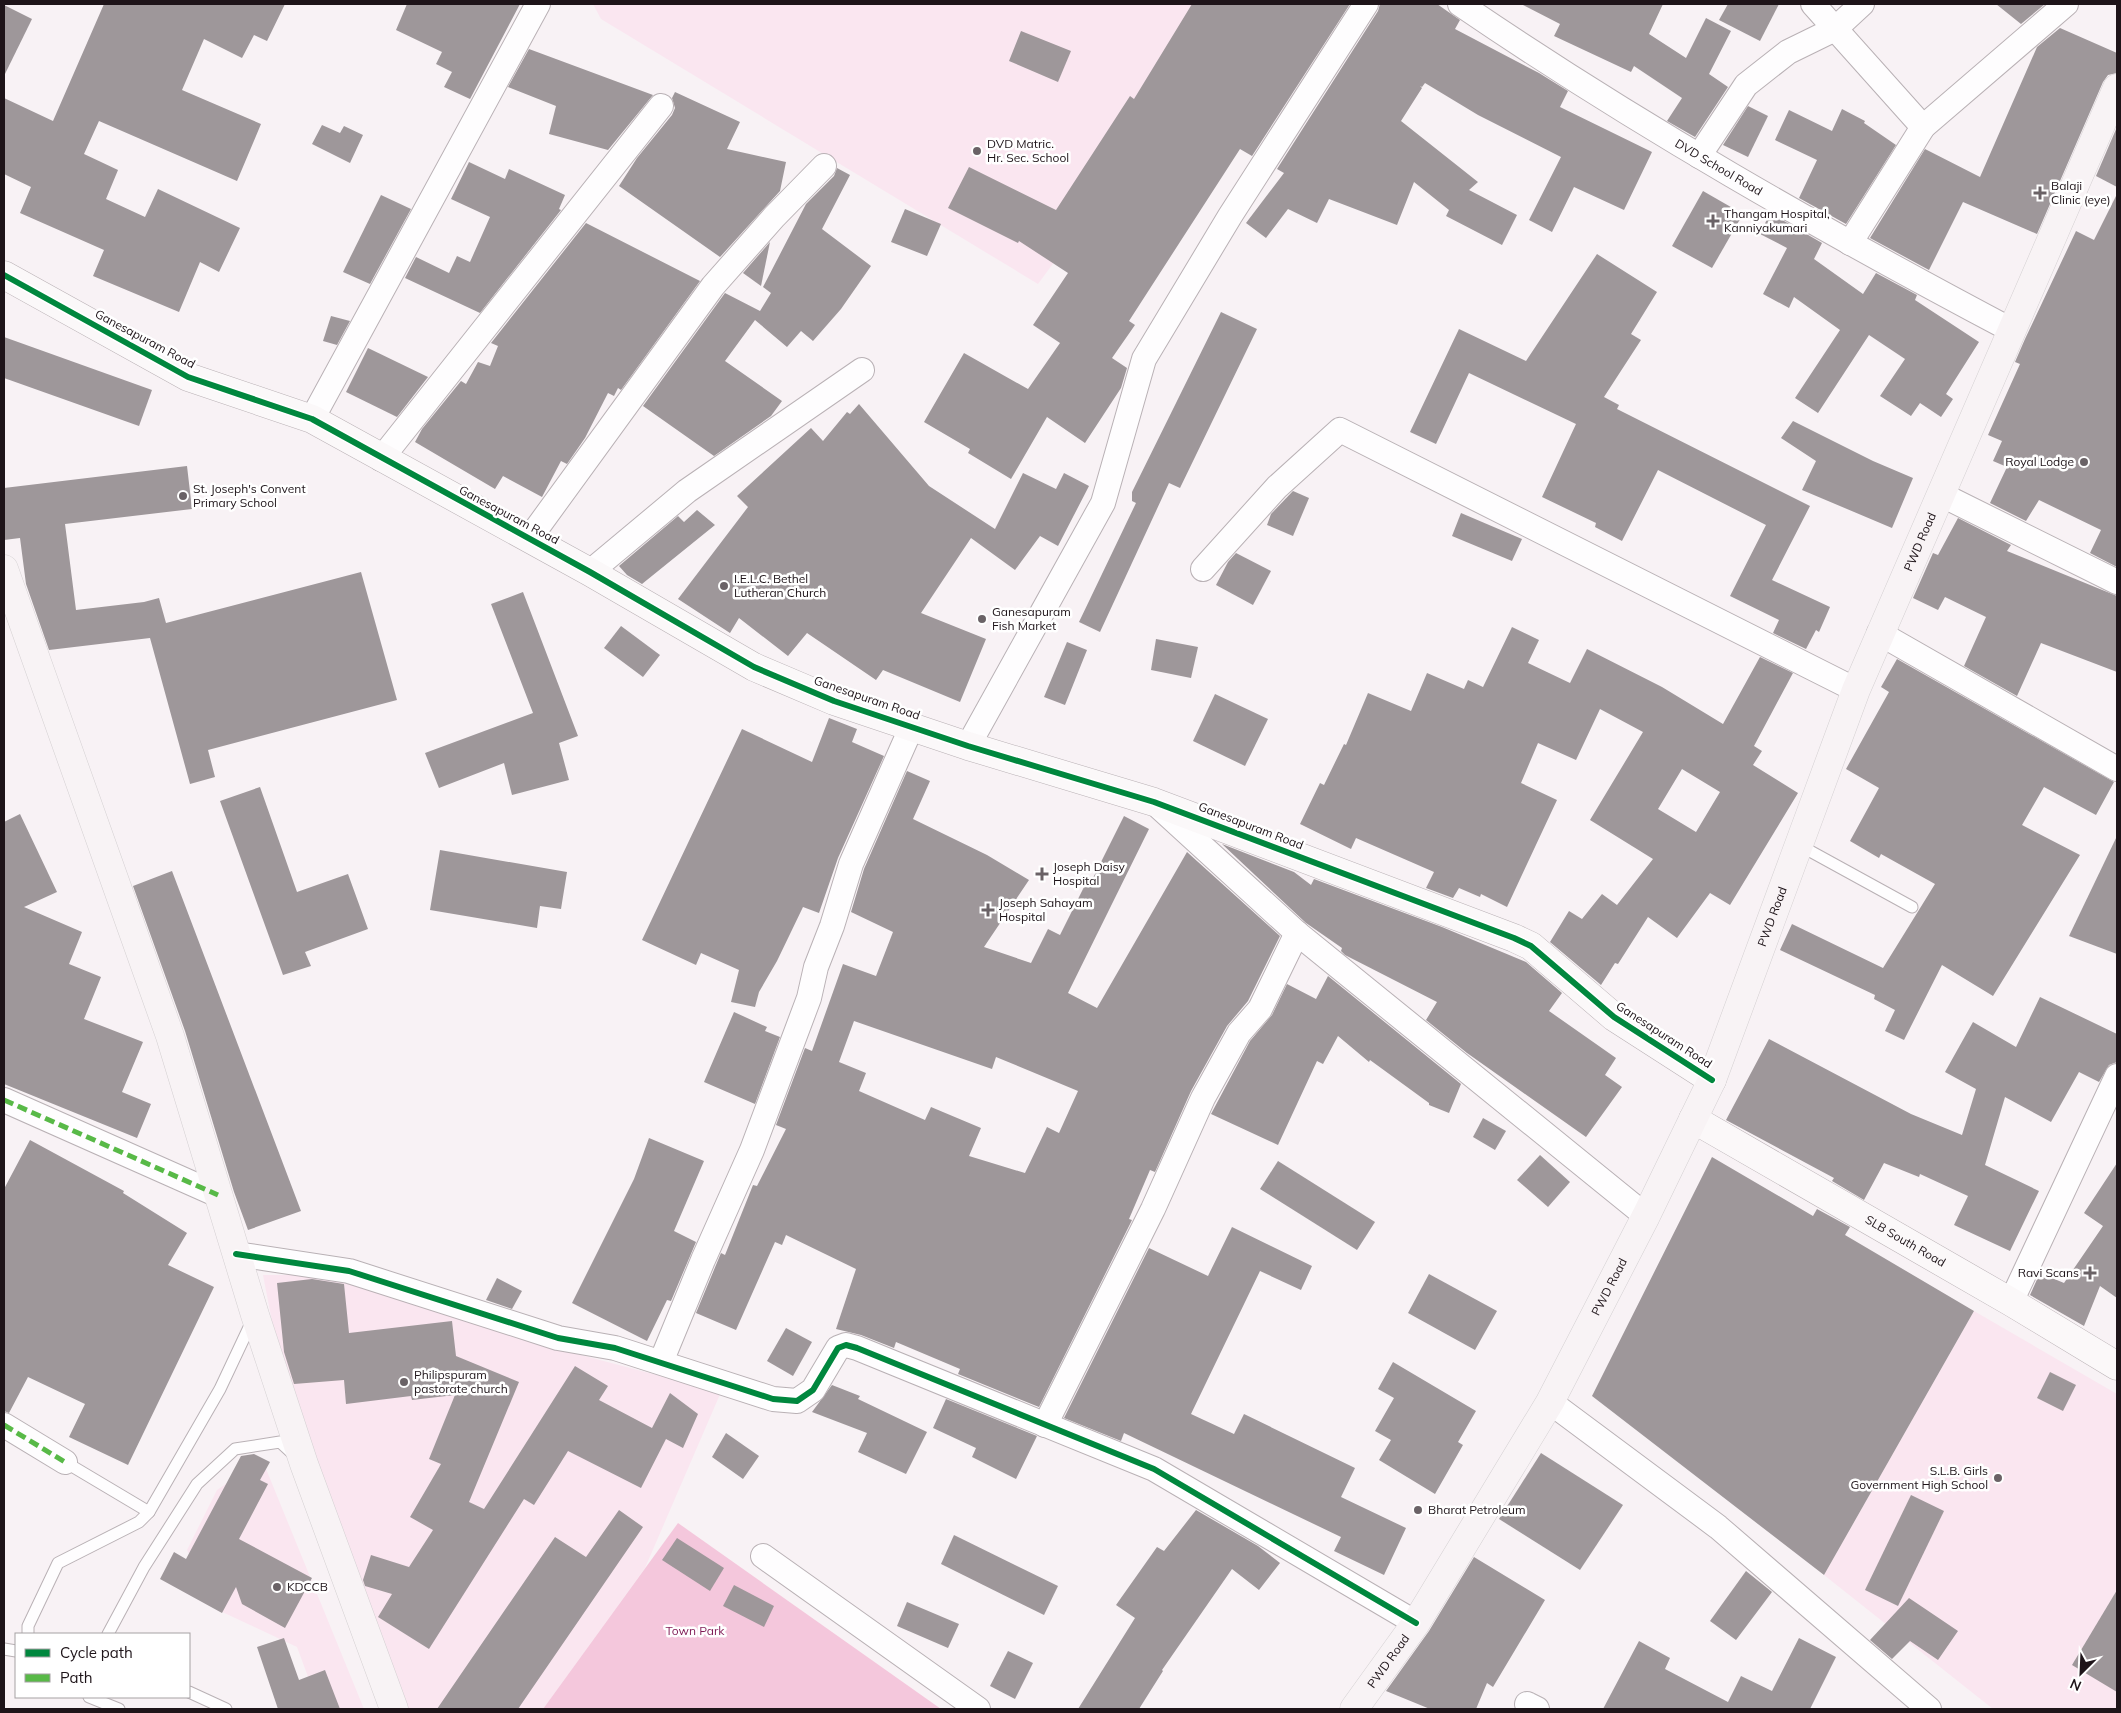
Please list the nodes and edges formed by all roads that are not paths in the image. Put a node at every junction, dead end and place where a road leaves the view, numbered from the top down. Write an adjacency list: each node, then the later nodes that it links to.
1 (538, 4): 17 (street)
2 (1366, 4): 28 (street)
3 (1460, 4): 11 (street, DVD School Road)
4 (1813, 4): 7 (street)
5 (1862, 4): 7 (street)
6 (2066, 4): 10 (street)
7 (1835, 29): 10 (street); 11 (street)
8 (2117, 88): 15 (main road, PWD Road)
9 (661, 106): 18 (street)
10 (1923, 127): 13 (street)
11 (1699, 156): 13 (street, DVD School Road)
12 (824, 166): 20 (street)
13 (1850, 243): 15 (street, DVD School Road)
14 (4, 275): 17 (street, Ganesapuram Road)
15 (2013, 331): 19 (main road, PWD Road)
16 (862, 370): 23 (street)
17 (312, 419): 18 (street, Ganesapuram Road)
18 (381, 459): 20 (street, Ganesapuram Road)
19 (1940, 494): 24 (street); 25 (main road, PWD Road)
20 (529, 538): 23 (street, Ganesapuram Road)
21 (4, 569): 38 (main road)
22 (1203, 569): 26 (street)
23 (590, 572): 27 (street, Ganesapuram Road)
24 (2117, 582)
25 (1879, 633): 26 (main road, PWD Road); 29 (street)
26 (1856, 690): 31 (main road, PWD Road)
27 (912, 726): 28 (street, Ganesapuram Road); 43 (street)
28 (968, 746): 30 (street, Ganesapuram Road)
29 (2117, 769)
30 (1154, 802): 33 (street); 35 (street, Ganesapuram Road)
31 (1799, 845): 32 (lane); 35 (main road, PWD Road)
32 (1912, 907)
33 (1297, 933): 39 (street); 47 (street)
34 (2117, 1076): 41 (street)
35 (1712, 1080): 37 (main road, PWD Road)
36 (4, 1100): 38 (street)
37 (1693, 1118): 39 (main road, PWD Road); 41 (street, SLB South Road)
38 (218, 1195): 40 (main road)
39 (1646, 1216): 45 (main road, PWD Road)
40 (236, 1254): 42 (main road); 43 (street)
41 (2011, 1302): 44 (street, SLB South Road)
42 (255, 1315): 49 (main road); 50 (lane)
43 (661, 1362): 47 (street)
44 (2117, 1366)
45 (1550, 1402): 52 (main road, PWD Road); 62 (street)
46 (4, 1425): 48 (street)
47 (1045, 1425): 52 (street)
48 (66, 1462): 50 (lane)
49 (304, 1464): 54 (lane); 59 (main road)
50 (149, 1512): 53 (lane)
51 (763, 1556): 60 (street)
52 (1416, 1623): 61 (main road, PWD Road)
53 (28, 1633)
54 (109, 1633)
55 (190, 1692): 58 (lane)
56 (92, 1698): 57 (lane)
57 (119, 1709)
58 (226, 1709)
59 (394, 1709)
60 (978, 1709)
61 (1354, 1709)
62 (1930, 1709)

